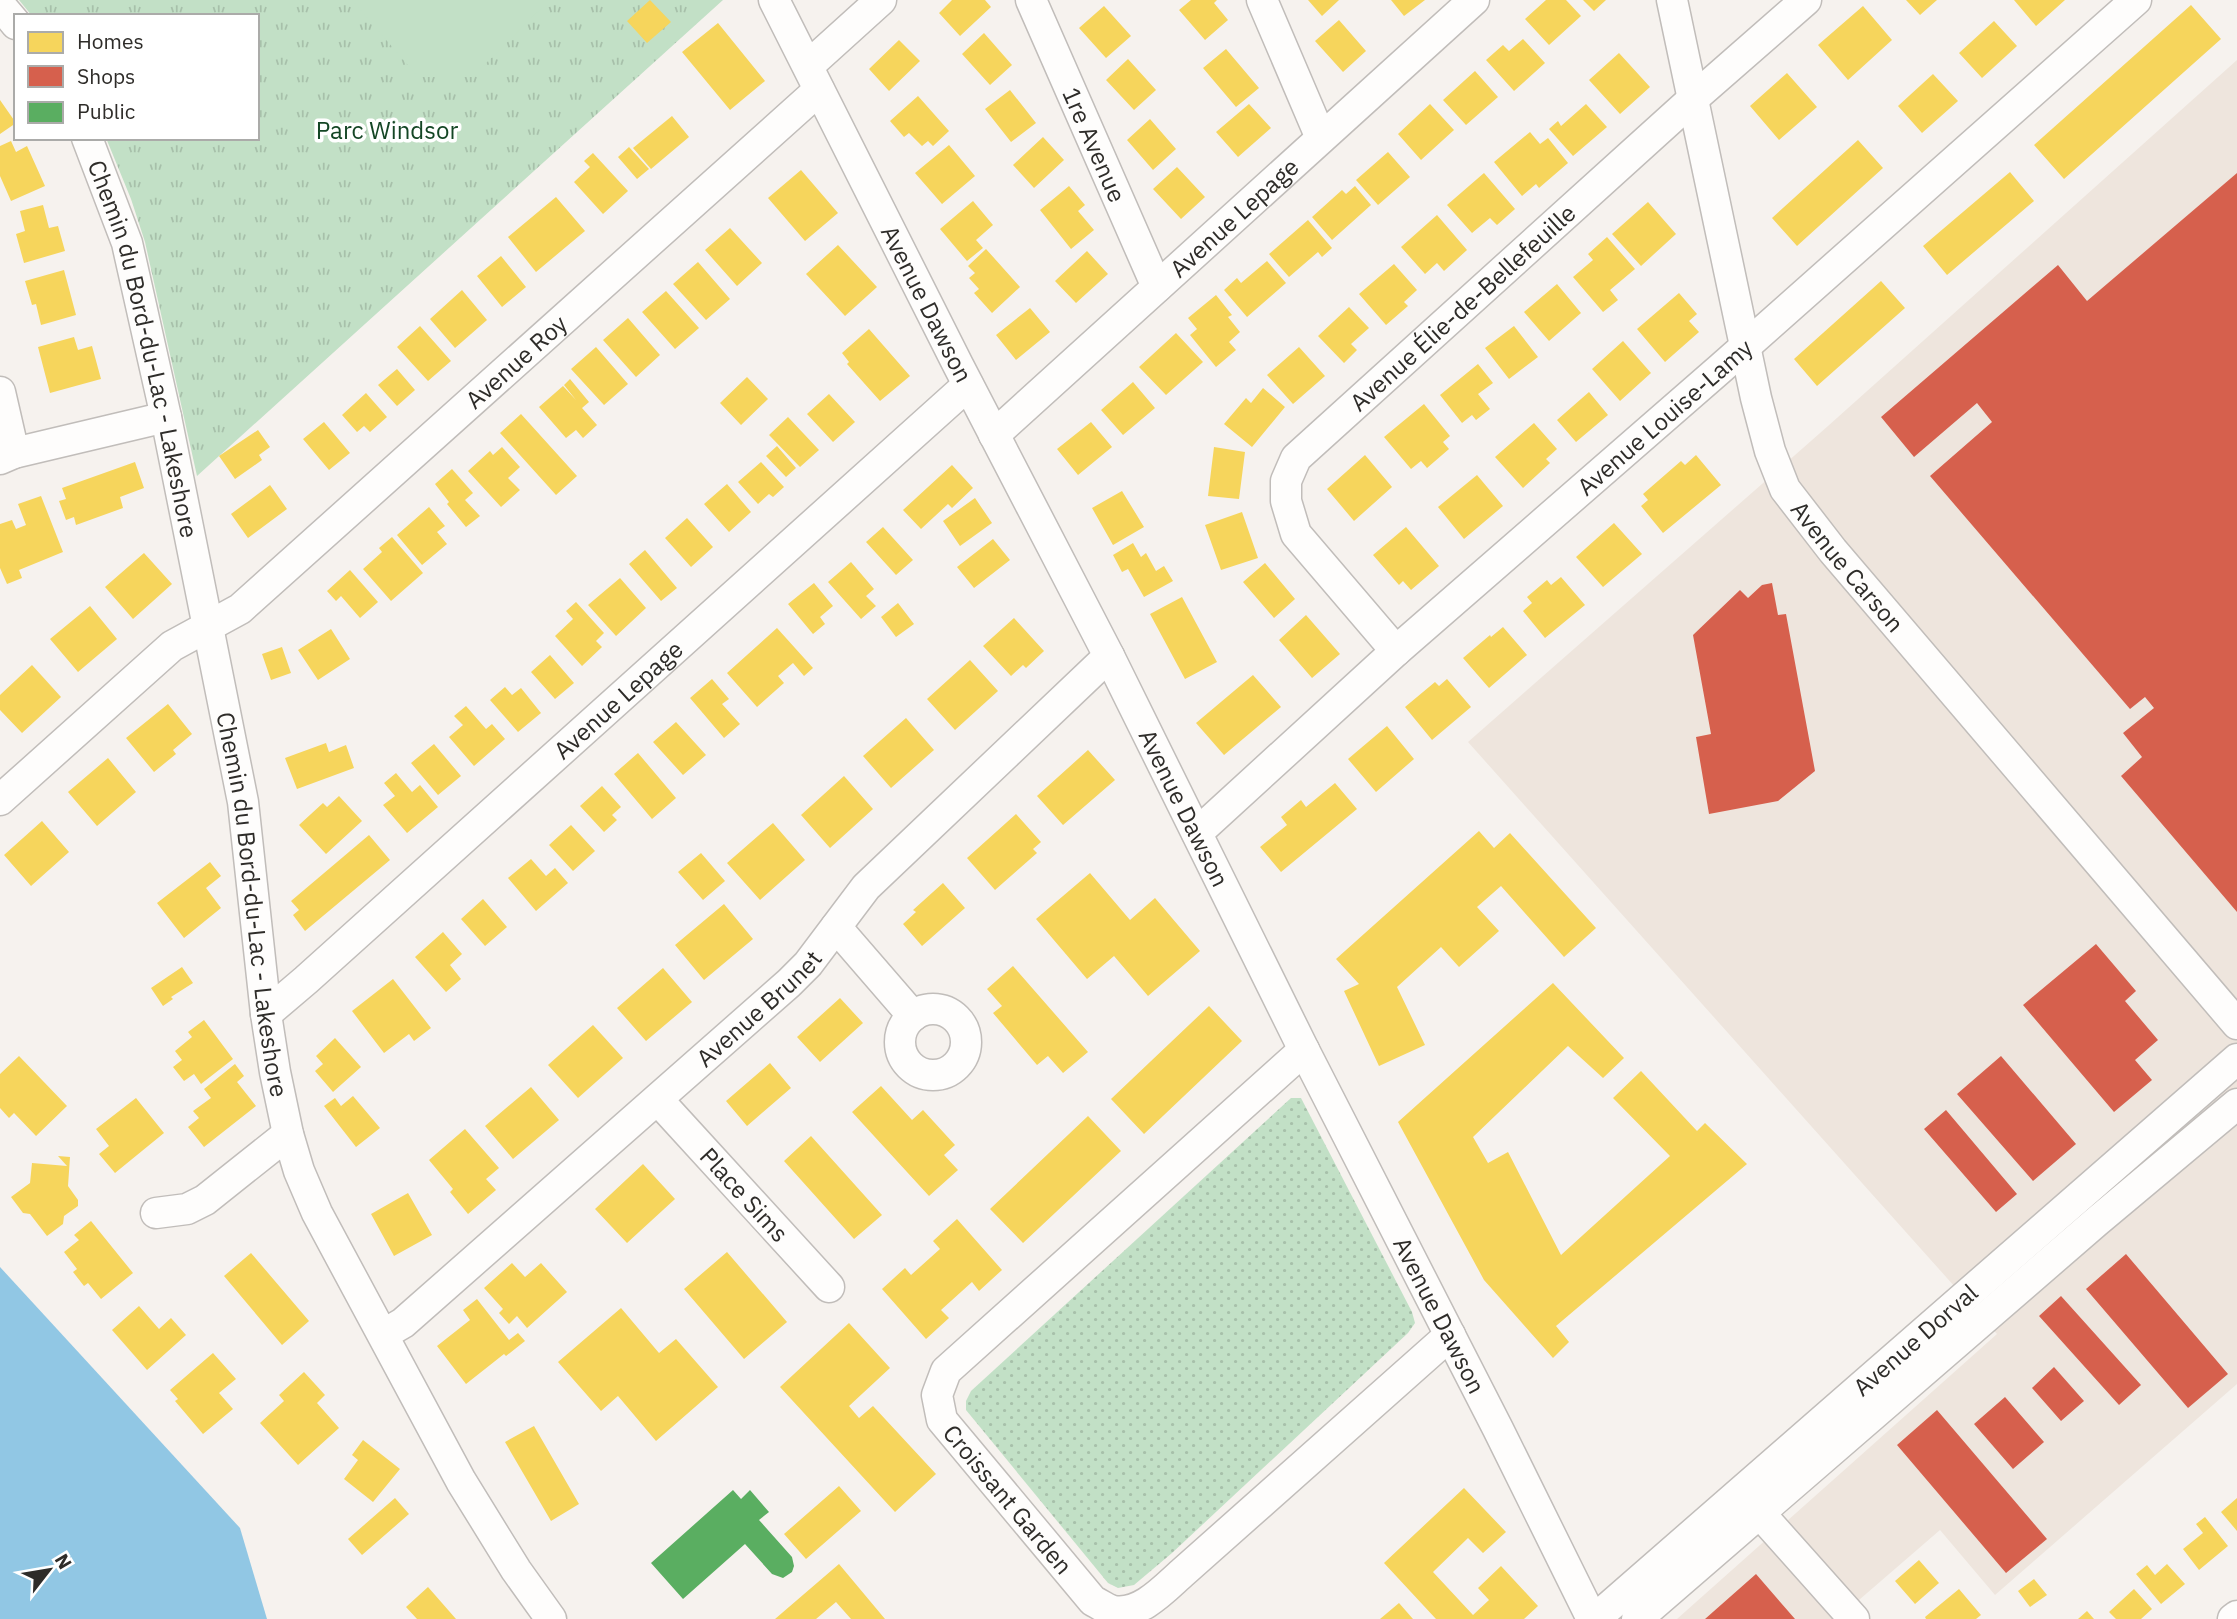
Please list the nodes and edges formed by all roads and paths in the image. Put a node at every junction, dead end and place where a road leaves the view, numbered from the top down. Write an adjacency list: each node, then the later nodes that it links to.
1 (774, 0): 11 (street, Avenue Dawson)
2 (881, 0): 11 (street, Avenue Roy)
3 (1031, 0): 15 (street, 1re Avenue)
4 (1262, 0): 13 (street)
5 (1474, 0): 13 (street, Avenue Lepage)
6 (1672, 0): 12 (street, Avenue Carson)
7 (1806, 0): 12 (street, Avenue Élie-de-Bellefeuille)
8 (2136, 0): 16 (street, Avenue Louise-Lamy)
9 (0, 5): 10 (street)
10 (14, 22)
11 (813, 78): 17 (street, Avenue Dawson); 22 (street, Avenue Roy)
12 (1694, 98): 16 (street, Avenue Carson); 23 (street, Avenue Élie-de-Bellefeuille)
13 (1321, 138): 15 (street, Avenue Lepage)
14 (88, 140): 19 (street, Chemin du Bord-du-Lac - Lakeshore)
15 (1157, 287): 20 (street, Avenue Lepage)
16 (1745, 346): 23 (street, Avenue Louise-Lamy); 30 (street, Avenue Carson)
17 (968, 385): 20 (street, Avenue Dawson); 28 (street, Avenue Lepage)
18 (0, 391): 21 (street)
19 (166, 417): 21 (street); 22 (street, Chemin du Bord-du-Lac - Lakeshore)
20 (994, 435): 24 (street, Avenue Dawson)
21 (7, 456)
22 (209, 626): 25 (street, Avenue Roy); 28 (street, Chemin du Bord-du-Lac - Lakeshore)
23 (1396, 651): 26 (street, Avenue Louise-Lamy)
24 (1109, 656): 26 (street, Avenue Dawson); 27 (street, Avenue Brunet)
25 (0, 800)
26 (1196, 833): 31 (street, Avenue Dawson)
27 (836, 927): 29 (street); 33 (street, Avenue Brunet)
28 (266, 1014): 35 (street, Chemin du Bord-du-Lac - Lakeshore)
29 (913, 1016)
30 (2237, 1024)
31 (1304, 1050): 39 (street, Avenue Dawson); 39 (street, Croissant Garden)
32 (2237, 1059): 40 (street, Avenue Dorval)
33 (658, 1100): 37 (street, Place Sims); 38 (street, Avenue Brunet)
34 (2237, 1104): 40 (street, Avenue Dorval)
35 (288, 1134): 36 (street); 38 (street, Chemin du Bord-du-Lac - Lakeshore)
36 (156, 1213)
37 (829, 1287)
38 (383, 1334): 41 (street, Chemin du Bord-du-Lac - Lakeshore)
39 (1450, 1335): 42 (street, Avenue Dawson)
40 (1751, 1503): 42 (street, Avenue Dorval); 43 (street, Avenue Dorval); 44 (street)
41 (551, 1619)
42 (1594, 1619)
43 (1637, 1619)
44 (1854, 1619)

